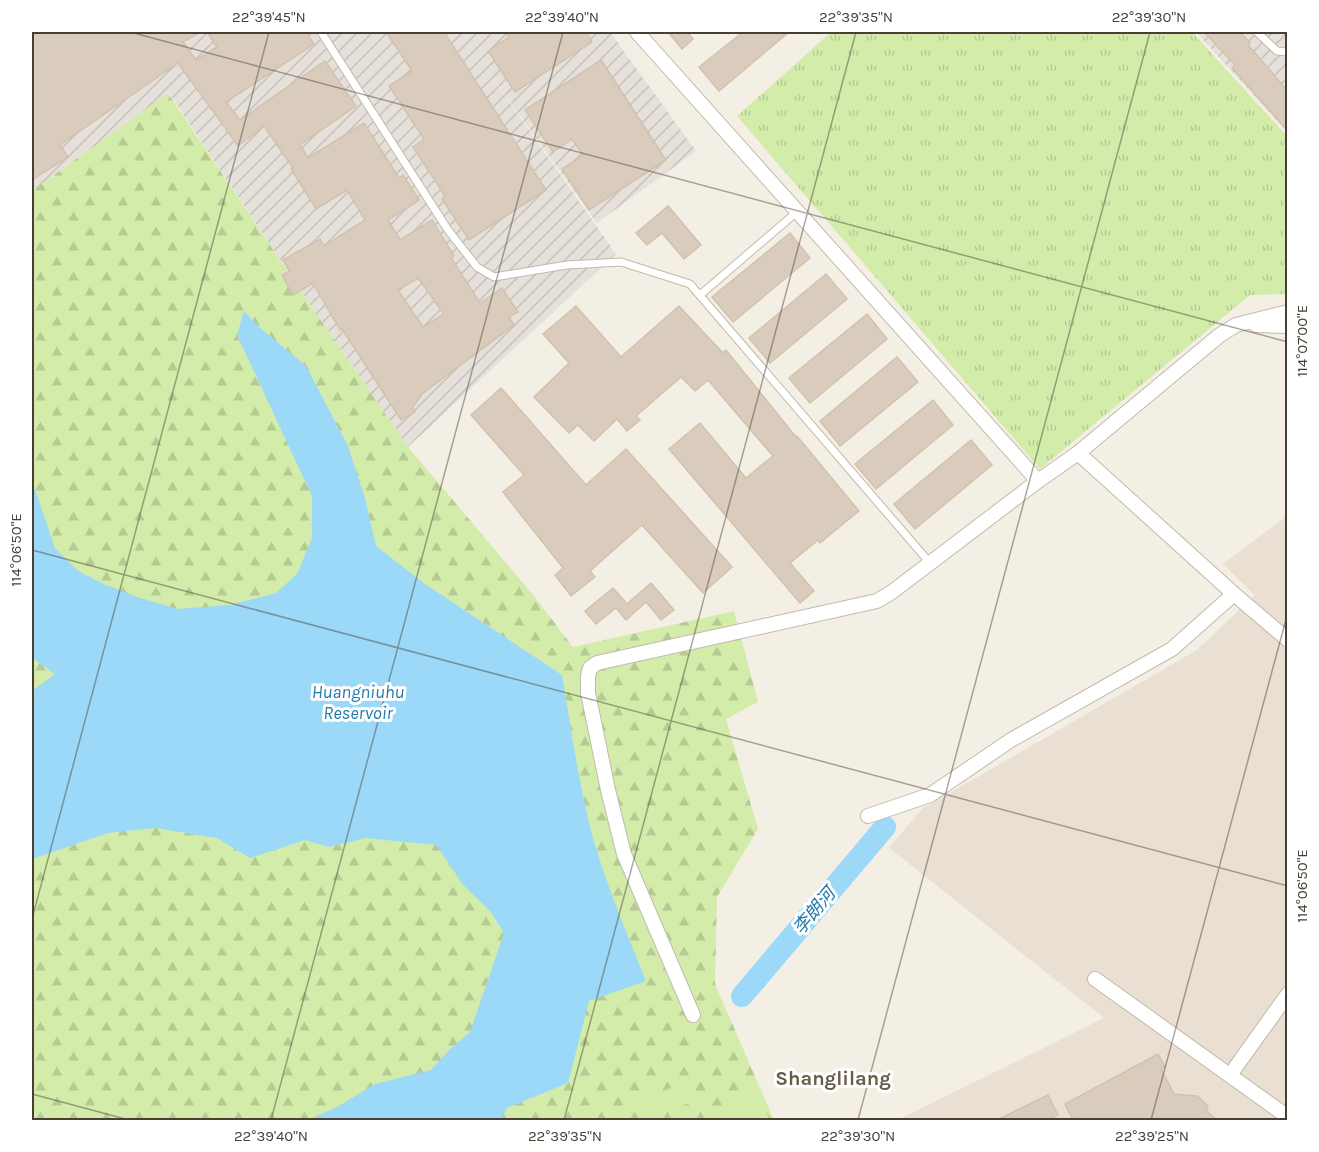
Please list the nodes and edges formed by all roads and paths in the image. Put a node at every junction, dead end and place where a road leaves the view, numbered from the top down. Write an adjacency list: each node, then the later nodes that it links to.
1 (321, 32): 6 (lane)
2 (638, 32): 5 (street)
3 (1257, 32): 4 (lane)
4 (1287, 52)
5 (798, 212): 6 (lane); 11 (street)
6 (700, 295): 12 (lane)
7 (1287, 312): 8 (street)
8 (1236, 325): 9 (street); 10 (street)
9 (1287, 326)
10 (1078, 453): 11 (street); 13 (street)
11 (1038, 480): 12 (street)
12 (930, 563): 18 (street)
13 (1234, 594): 14 (street); 15 (street)
14 (1287, 640)
15 (868, 816)
16 (1095, 980): 19 (street)
17 (1287, 994): 19 (street)
18 (693, 1015)
19 (1230, 1075): 20 (street)
20 (1287, 1117)

